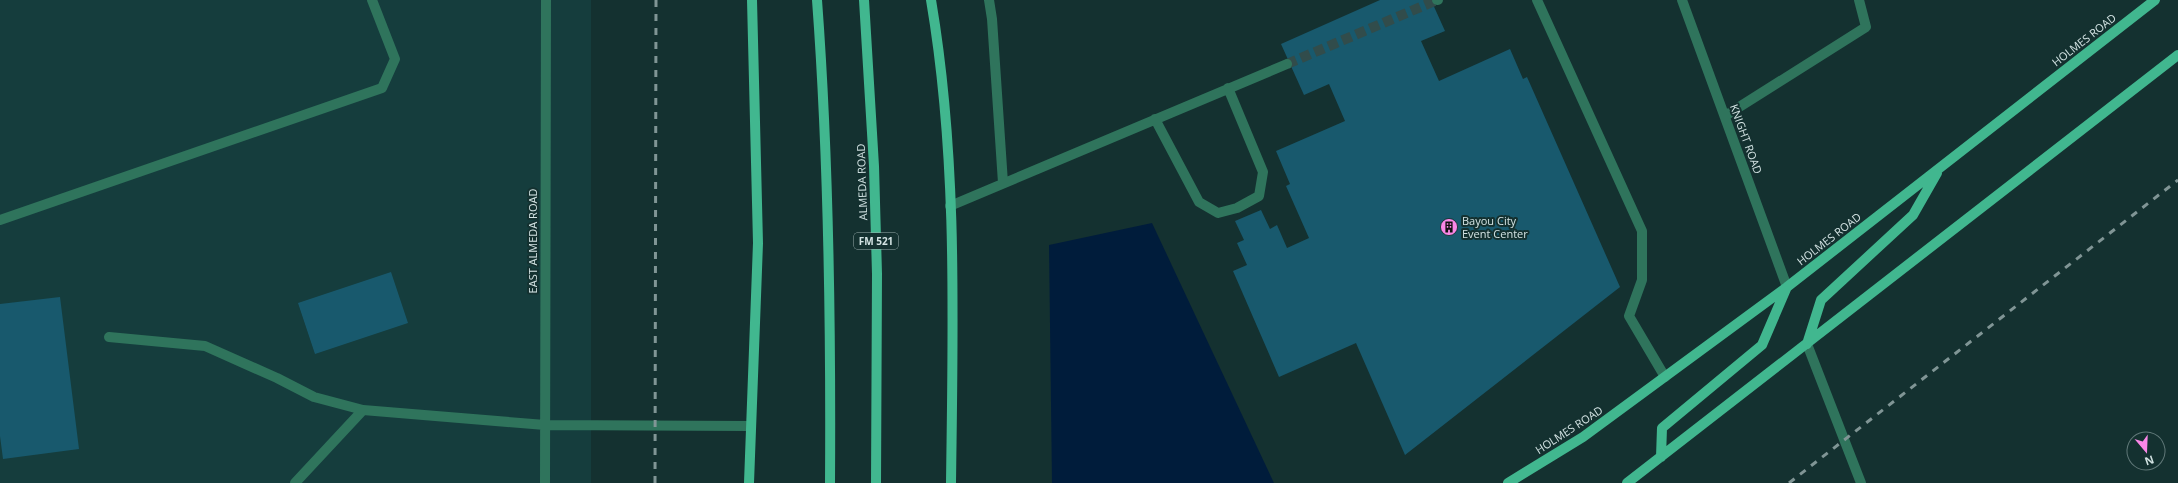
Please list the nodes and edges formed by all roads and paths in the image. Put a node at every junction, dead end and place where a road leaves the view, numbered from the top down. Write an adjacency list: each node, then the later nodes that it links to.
1 (372, 0): 20 (street)
2 (546, 0): 26 (street, EAST ALMEDA ROAD)
3 (752, 0): 27 (main road)
4 (817, 0): 32 (main road)
5 (864, 0): 33 (main road, ALMEDA ROAD / FM 521)
6 (931, 0): 19 (main road)
7 (989, 0): 18 (street)
8 (1537, 0): 24 (street)
9 (1682, 0): 15 (street, KNIGHT ROAD)
10 (1859, 0): 15 (street)
11 (2155, 0): 17 (main road, HOLMES ROAD)
12 (2178, 55): 23 (main road)
13 (1287, 64): 14 (street)
14 (1228, 88): 16 (street); 16 (street)
15 (1725, 116): 21 (street, KNIGHT ROAD)
16 (1155, 119): 18 (street)
17 (1939, 168): 21 (main road, HOLMES ROAD); 23 (main road)
18 (1003, 183): 19 (street)
19 (950, 206): 34 (main road)
20 (0, 220)
21 (1787, 287): 24 (main road, HOLMES ROAD); 28 (main road)
22 (109, 337): 25 (street)
23 (1807, 344): 28 (main road); 37 (street)
24 (1665, 377): 35 (main road, HOLMES ROAD)
25 (363, 410): 26 (street); 29 (street)
26 (545, 426): 27 (street); 30 (street, EAST ALMEDA ROAD)
27 (750, 426): 31 (main road)
28 (1661, 457): 36 (main road)
29 (295, 483)
30 (546, 483)
31 (749, 483)
32 (830, 483)
33 (876, 483)
34 (951, 483)
35 (1508, 483)
36 (1627, 483)
37 (1861, 483)

